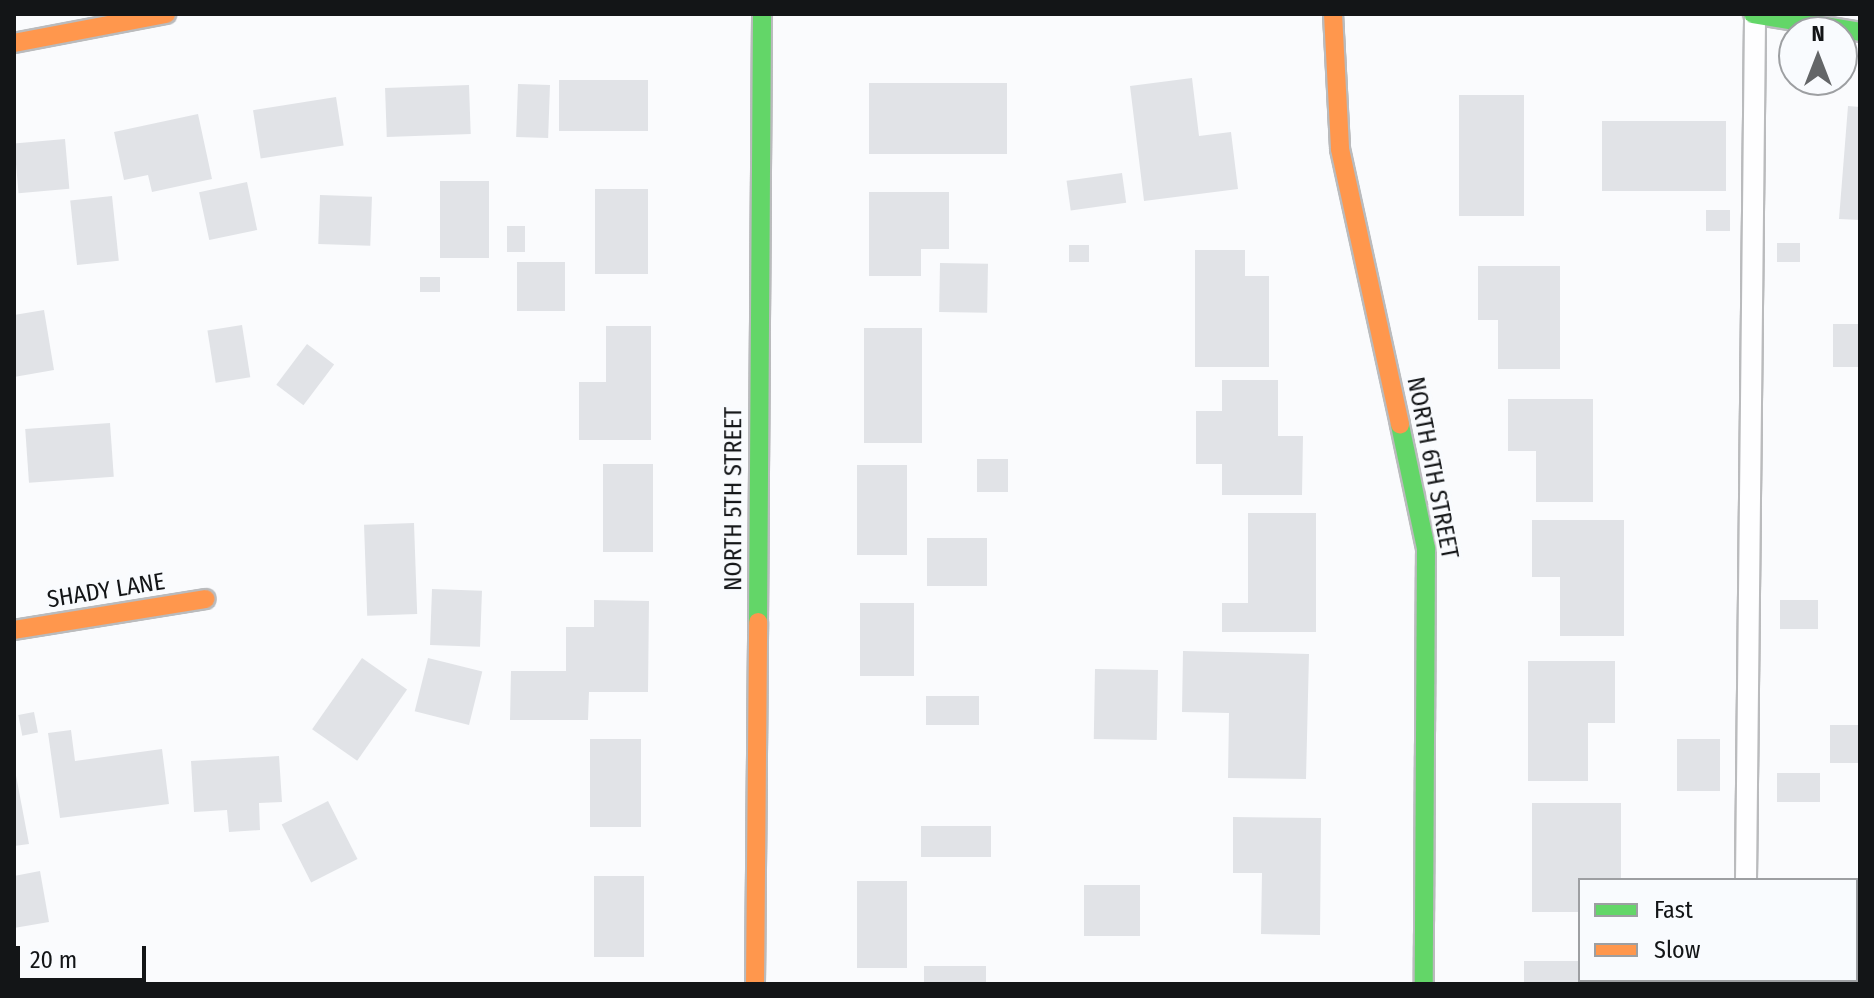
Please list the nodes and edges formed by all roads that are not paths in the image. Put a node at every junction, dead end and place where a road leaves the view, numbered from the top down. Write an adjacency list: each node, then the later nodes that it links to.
1 (166, 14): 6 (street)
2 (762, 14): 10 (street, NORTH 5TH STREET)
3 (1333, 14): 11 (street, NORTH 6TH STREET)
4 (1754, 14): 5 (street); 9 (lane)
5 (1860, 32)
6 (14, 43)
7 (206, 599): 8 (street, SHADY LANE)
8 (14, 630)
9 (1746, 878)
10 (755, 984)
11 (1424, 984)

